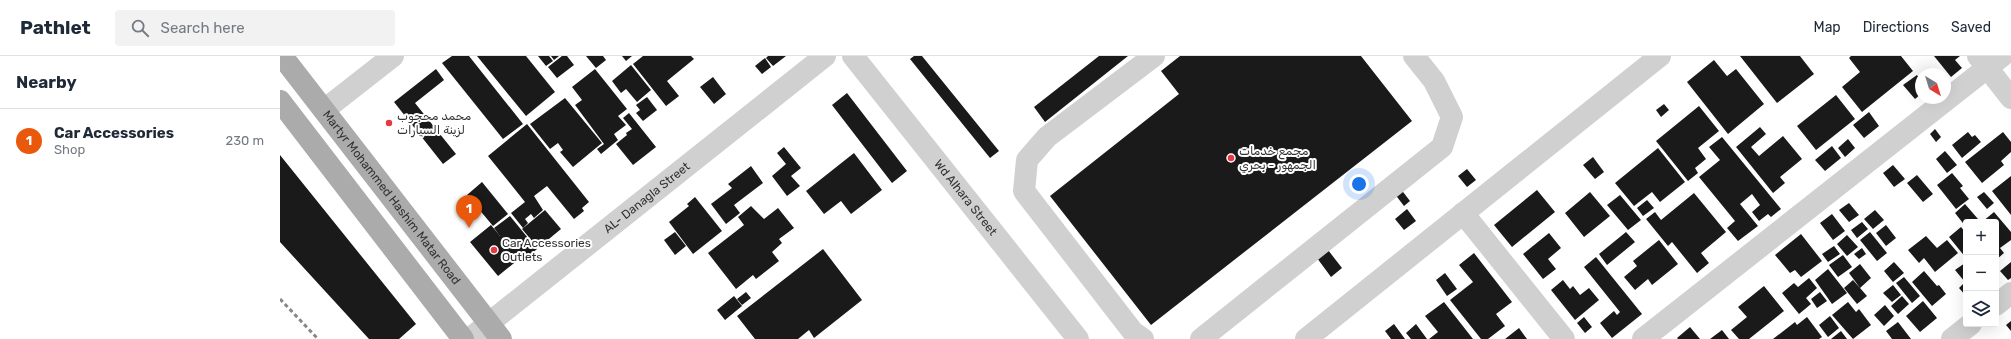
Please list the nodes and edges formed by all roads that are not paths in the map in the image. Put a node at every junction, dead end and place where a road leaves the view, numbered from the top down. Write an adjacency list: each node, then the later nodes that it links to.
1 (282, 56): 11 (main road, Martyr Mohammed Hashim Matar Road)
2 (393, 56): 11 (street)
3 (825, 56): 16 (street, AL- Danagla Street)
4 (853, 56): 19 (street, Wd Alhara Street)
5 (1154, 56): 20 (street)
6 (1414, 56): 21 (street)
7 (1660, 56): 12 (street)
8 (1989, 60): 9 (street); 24 (street)
9 (2011, 98)
10 (280, 101): 17 (main road)
11 (324, 110): 16 (main road, Martyr Mohammed Hashim Matar Road)
12 (1463, 214): 22 (street); 23 (street)
13 (2011, 293): 14 (street)
14 (1999, 303)
15 (1967, 327): 25 (street)
16 (495, 331): 18 (street, AL- Danagla Street)
17 (463, 339)
18 (469, 339)
19 (1078, 339)
20 (1143, 339)
21 (1201, 339)
22 (1306, 339)
23 (1564, 339)
24 (1643, 339)
25 (1952, 339)

